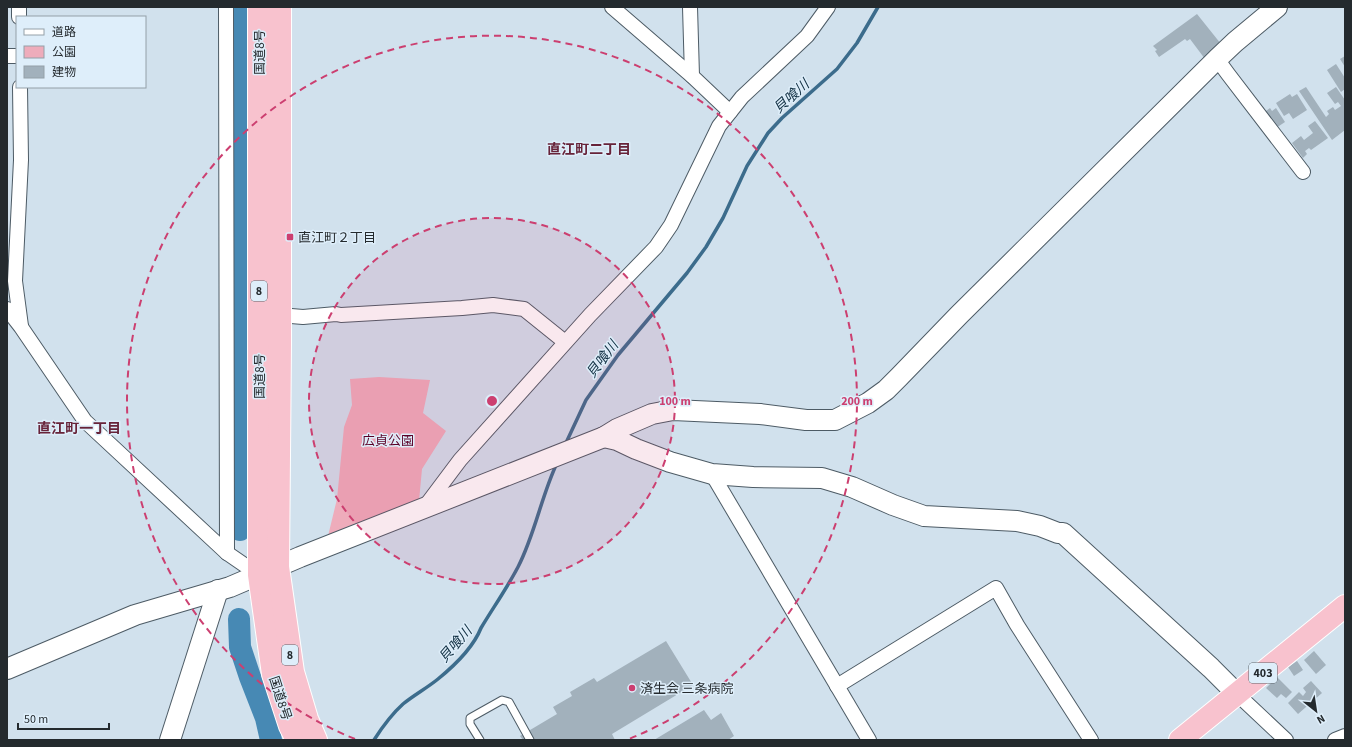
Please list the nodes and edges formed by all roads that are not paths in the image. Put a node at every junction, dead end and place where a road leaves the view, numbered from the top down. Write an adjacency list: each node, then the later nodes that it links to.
1 (226, 7): 20 (street)
2 (259, 7): 21 (highway, 国道8号 / 8)
3 (280, 7): 14 (highway, 国道8号 / 8)
4 (612, 7): 9 (street)
5 (690, 7): 9 (street)
6 (828, 7): 11 (street)
7 (1277, 7): 8 (street)
8 (1217, 59): 12 (street); 17 (street)
9 (692, 76): 11 (street)
10 (20, 88): 15 (street)
11 (730, 112): 16 (street)
12 (1303, 172)
13 (7, 309): 15 (street)
14 (279, 315): 16 (street); 21 (highway, 国道8号 / 8)
15 (21, 327): 20 (street)
16 (565, 342): 19 (street)
17 (602, 438): 18 (street); 19 (street)
18 (712, 474): 25 (street); 26 (street)
19 (424, 509): 21 (street)
20 (227, 553): 21 (street)
21 (268, 571): 22 (street); 29 (highway, 国道8号 / 8); 30 (highway, 国道8号 / 8)
22 (218, 590): 24 (street); 28 (street)
23 (1345, 606): 26 (highway, 403)
24 (7, 669)
25 (837, 686): 33 (street); 34 (street)
26 (1237, 694): 35 (highway, 403); 36 (street)
27 (1345, 736): 37 (street)
28 (170, 740)
29 (297, 740)
30 (316, 740)
31 (480, 740): 32 (lane)
32 (530, 740)
33 (870, 740)
34 (1090, 740)
35 (1180, 740)
36 (1286, 740)
37 (1335, 740)

